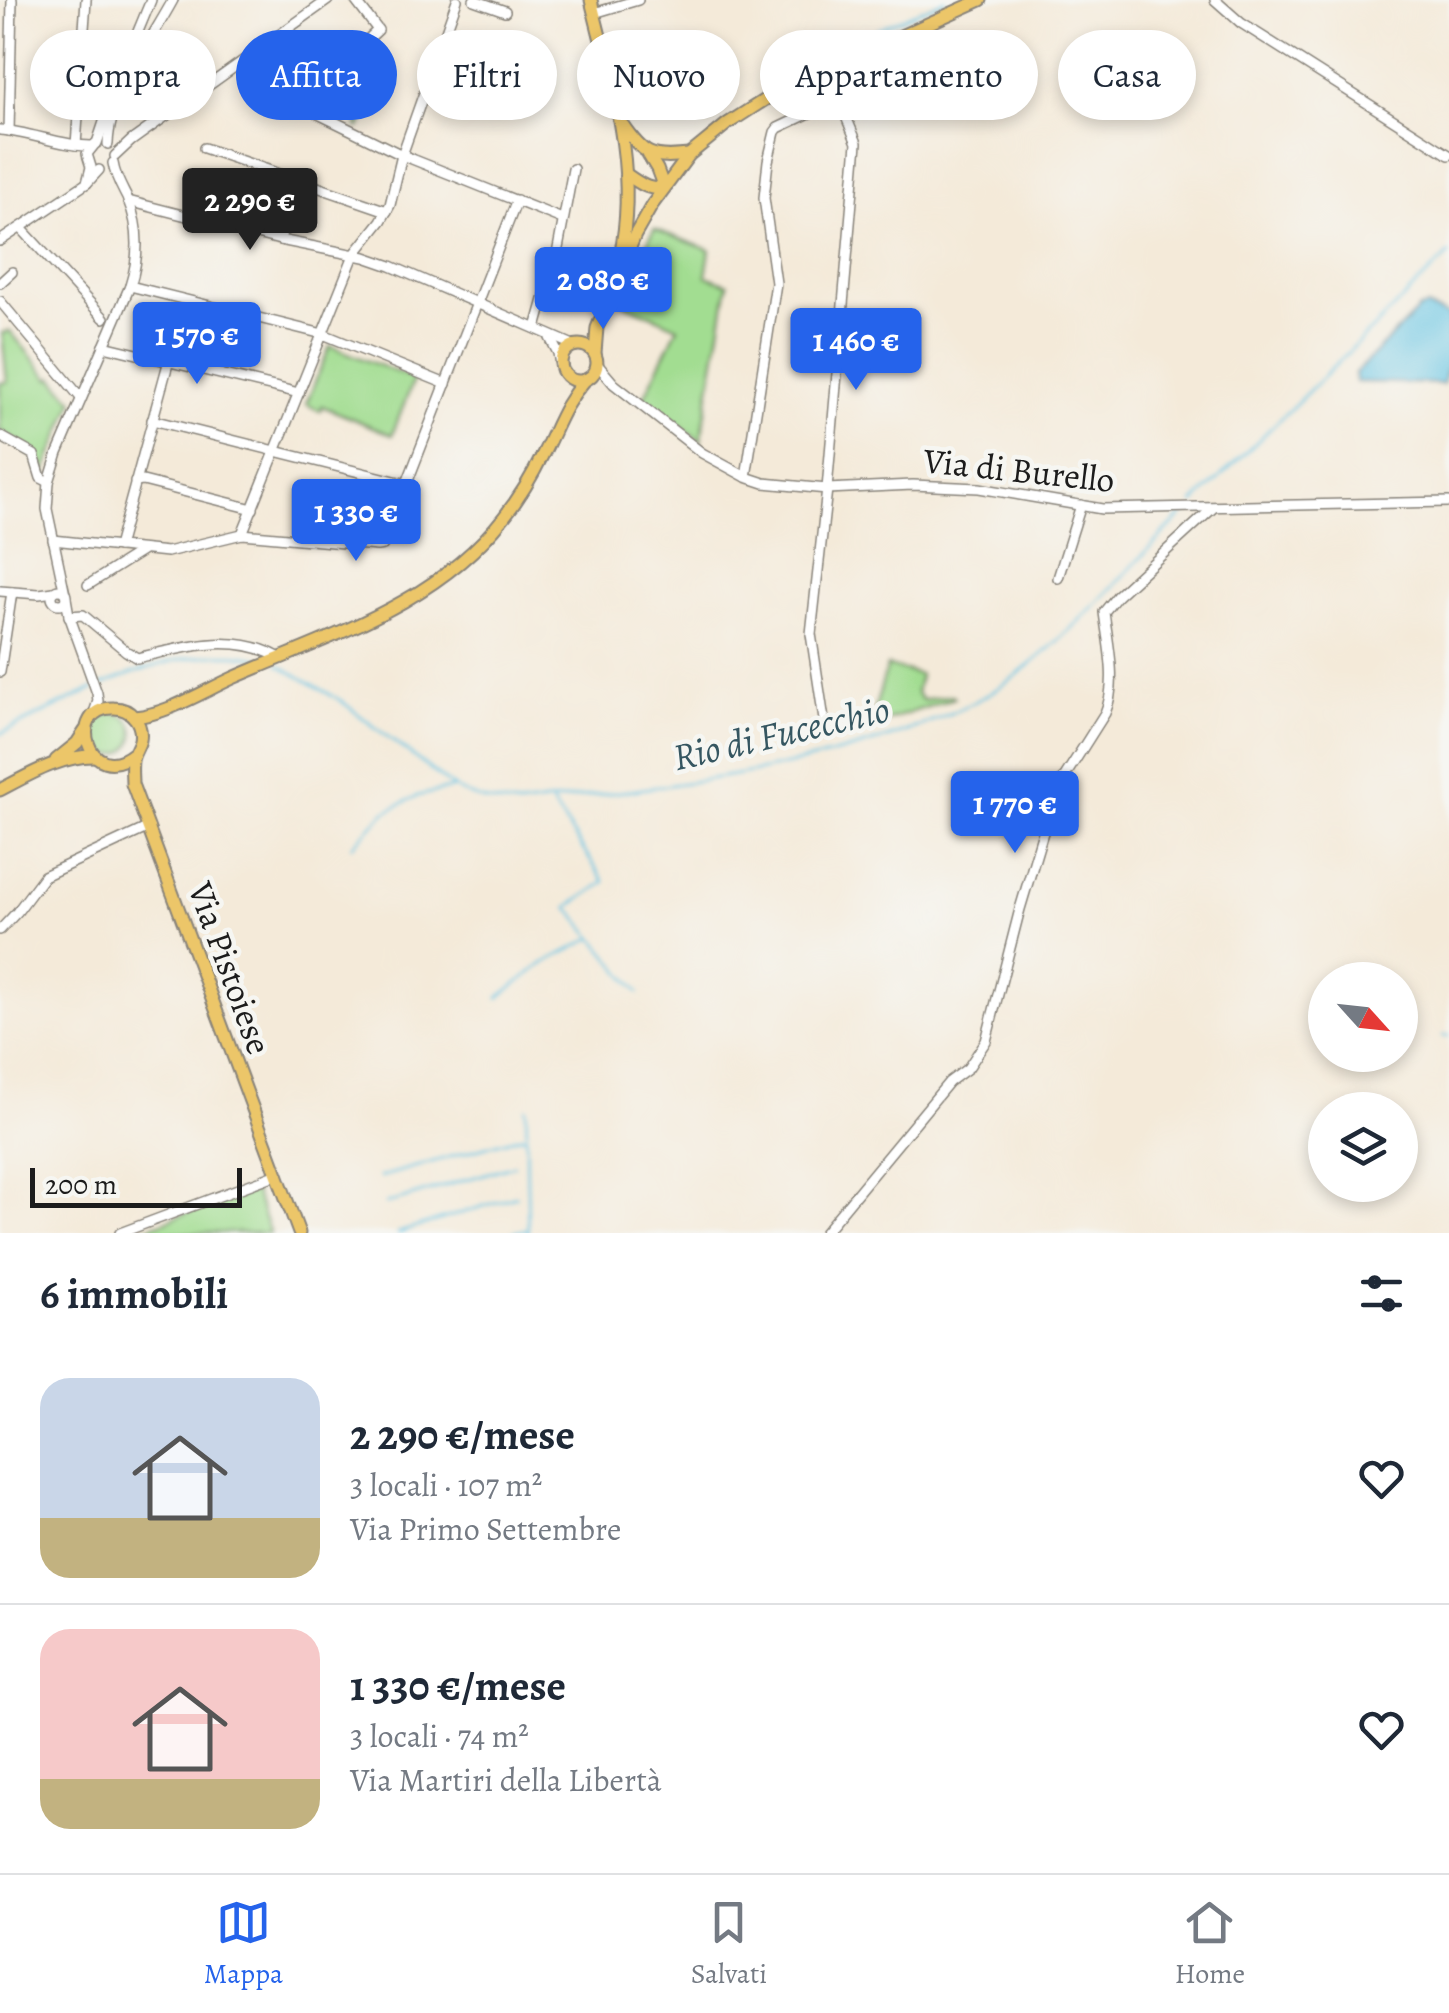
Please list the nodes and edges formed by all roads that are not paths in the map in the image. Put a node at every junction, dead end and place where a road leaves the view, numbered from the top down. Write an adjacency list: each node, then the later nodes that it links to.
1 (12, 0): 25 (street)
2 (86, 0): 27 (street)
3 (150, 0): 29 (street)
4 (173, 0): 24 (street)
5 (328, 0): 14 (street)
6 (355, 0): 15 (street)
7 (457, 0): 31 (street)
8 (474, 0): 13 (street)
9 (638, 0): 12 (street)
10 (981, 0): 16 (main road)
11 (1215, 0): 33 (street)
12 (592, 6)
13 (504, 11)
14 (288, 30)
15 (378, 30)
16 (914, 30)
17 (236, 68): 26 (street)
18 (760, 101): 32 (main road)
19 (332, 120): 31 (street)
20 (619, 120): 36 (main road)
21 (620, 120): 30 (main road)
22 (795, 120): 76 (street)
23 (848, 120): 80 (street)
24 (112, 124): 26 (street); 29 (street)
25 (4, 130): 27 (street)
26 (131, 141): 29 (street)
27 (71, 145): 29 (street); 34 (street)
28 (204, 148): 37 (street)
29 (106, 150): 34 (street); 34 (street); 41 (street)
30 (648, 154): 32 (main road); 40 (main road)
31 (402, 155): 42 (street); 44 (street)
32 (690, 155): 40 (main road)
33 (1449, 155)
34 (95, 166): 38 (street); 39 (street)
35 (573, 169): 46 (street)
36 (627, 175): 40 (main road); 54 (main road)
37 (295, 179): 44 (street); 48 (street)
38 (114, 181): 39 (street); 41 (street)
39 (87, 183): 47 (street)
40 (664, 188): 54 (main road)
41 (126, 197): 43 (street); 45 (street)
42 (517, 200): 46 (street); 56 (street)
43 (154, 209): 45 (street); 48 (street)
44 (387, 210): 50 (street)
45 (132, 213): 53 (street)
46 (562, 219): 58 (street)
47 (22, 228): 49 (street); 57 (street)
48 (280, 240): 50 (street)
49 (0, 241)
50 (354, 255): 56 (street); 60 (street)
51 (12, 272): 52 (street)
52 (0, 282)
53 (130, 286): 60 (street); 63 (street)
54 (614, 286): 59 (main road)
55 (0, 302): 71 (street)
56 (478, 304): 58 (street); 68 (street)
57 (104, 318)
58 (536, 328): 61 (street)
59 (597, 328): 62 (main road); 64 (main road)
60 (323, 334): 68 (street); 70 (street)
61 (548, 336): 62 (street); 66 (street)
62 (576, 344): 64 (main road); 66 (main road)
63 (104, 346): 65 (street); 71 (street)
64 (596, 358): 67 (main road); 69 (street, Via di Burello)
65 (168, 360): 70 (street); 73 (street)
66 (563, 371): 67 (main road); 72 (main road)
67 (588, 378): 69 (street, Via di Burello); 72 (main road)
68 (446, 384): 79 (street)
69 (614, 384): 76 (street, Via di Burello)
70 (299, 393): 75 (street)
71 (82, 398): 77 (street)
72 (566, 404): 95 (main road)
73 (152, 420): 75 (street); 78 (street)
74 (0, 436): 77 (street)
75 (276, 451): 79 (street); 83 (street)
76 (746, 477): 80 (street, Via di Burello)
77 (49, 482): 86 (street)
78 (135, 482): 83 (street); 87 (street)
79 (407, 484): 85 (street)
80 (827, 488): 82 (street, Via di Burello); 102 (street)
81 (1449, 502): 84 (street, Via di Burello)
82 (1081, 505): 84 (street, Via di Burello); 89 (street)
83 (252, 508): 85 (street)
84 (1214, 508): 114 (street)
85 (242, 534): 88 (street)
86 (53, 540): 87 (street); 93 (street)
87 (118, 547): 88 (street)
88 (142, 551): 90 (street)
89 (1058, 578)
90 (88, 585)
91 (0, 591): 92 (street)
92 (12, 592): 93 (street); 96 (street)
93 (58, 596): 94 (street)
94 (69, 616): 95 (street); 97 (street)
95 (283, 657): 98 (main road)
96 (0, 672)
97 (97, 693): 99 (street); 101 (street)
98 (178, 704): 100 (main road); 103 (main road)
99 (119, 708): 100 (main road); 101 (main road)
100 (134, 717): 103 (main road)
101 (90, 722): 105 (main road); 106 (main road)
102 (826, 733)
103 (140, 734): 104 (main road)
104 (134, 753): 105 (main road); 107 (main road, Via Pistoiese)
105 (102, 759): 106 (main road); 107 (main road, Via Pistoiese)
106 (48, 766): 108 (main road)
107 (132, 782): 109 (main road, Via Pistoiese)
108 (0, 790)
109 (149, 827): 110 (street); 111 (main road, Via Pistoiese)
110 (0, 930)
111 (278, 1174): 112 (street); 113 (main road, Via Pistoiese)
112 (120, 1233)
113 (300, 1233)
114 (824, 1233)

